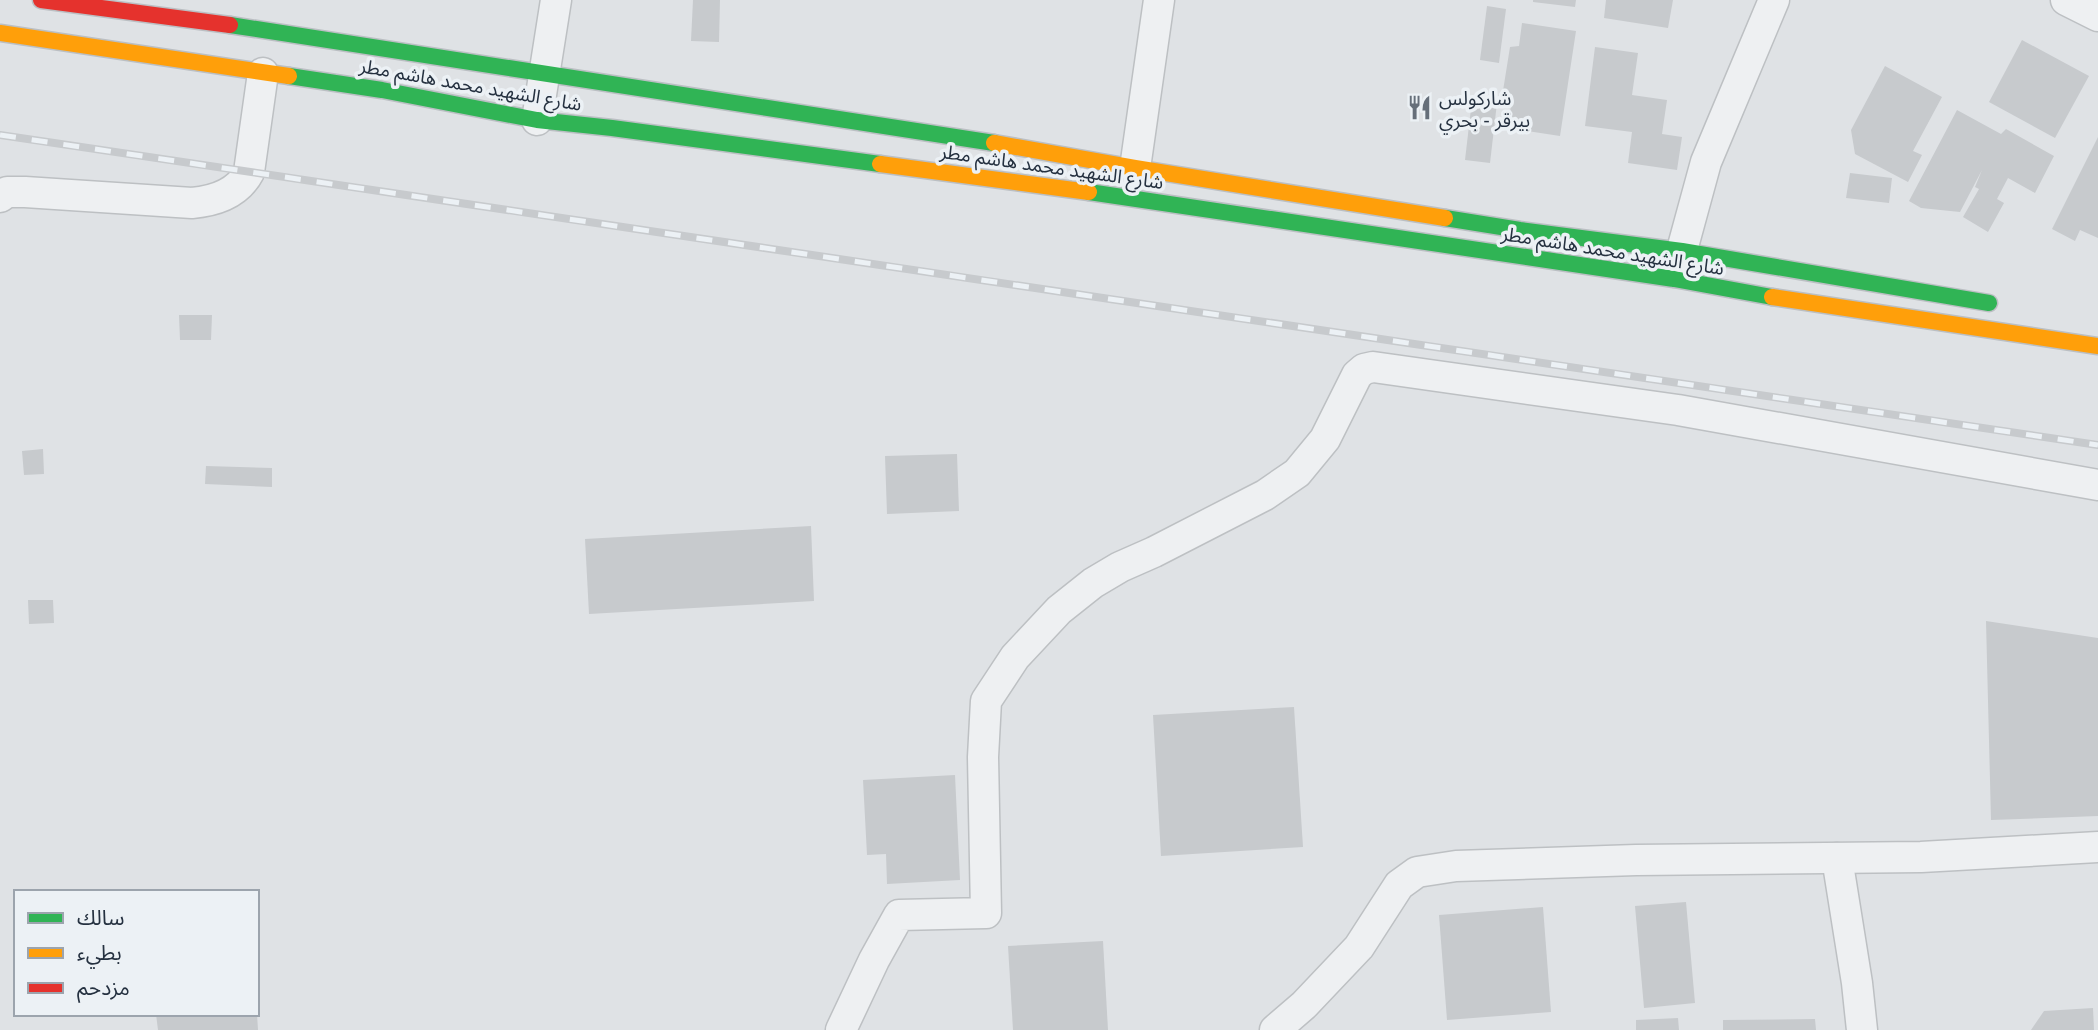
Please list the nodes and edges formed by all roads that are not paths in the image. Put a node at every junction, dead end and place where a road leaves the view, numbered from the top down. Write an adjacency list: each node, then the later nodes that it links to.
1 (41, 0): 9 (main road, شارع الشهيد محمد هاشم مطر)
2 (556, 0): 9 (street)
3 (1158, 0): 11 (street)
4 (1774, 0): 13 (street)
5 (2066, 0): 6 (street)
6 (2098, 16)
7 (0, 33): 8 (main road, شارع الشهيد محمد هاشم مطر)
8 (263, 73): 10 (main road, شارع الشهيد محمد هاشم مطر); 12 (street)
9 (545, 73): 10 (street); 11 (main road, شارع الشهيد محمد هاشم مطر)
10 (537, 120): 14 (main road, شارع الشهيد محمد هاشم مطر)
11 (1135, 168): 13 (main road, شارع الشهيد محمد هاشم مطر)
12 (0, 197)
13 (1682, 251): 14 (street); 15 (main road, شارع الشهيد محمد هاشم مطر)
14 (1674, 279): 16 (main road, شارع الشهيد محمد هاشم مطر)
15 (2004, 306)
16 (2098, 346)
17 (2098, 485): 20 (street)
18 (2098, 847): 19 (street)
19 (1837, 858): 21 (street); 22 (street)
20 (841, 1030)
21 (1275, 1030)
22 (1862, 1030)

